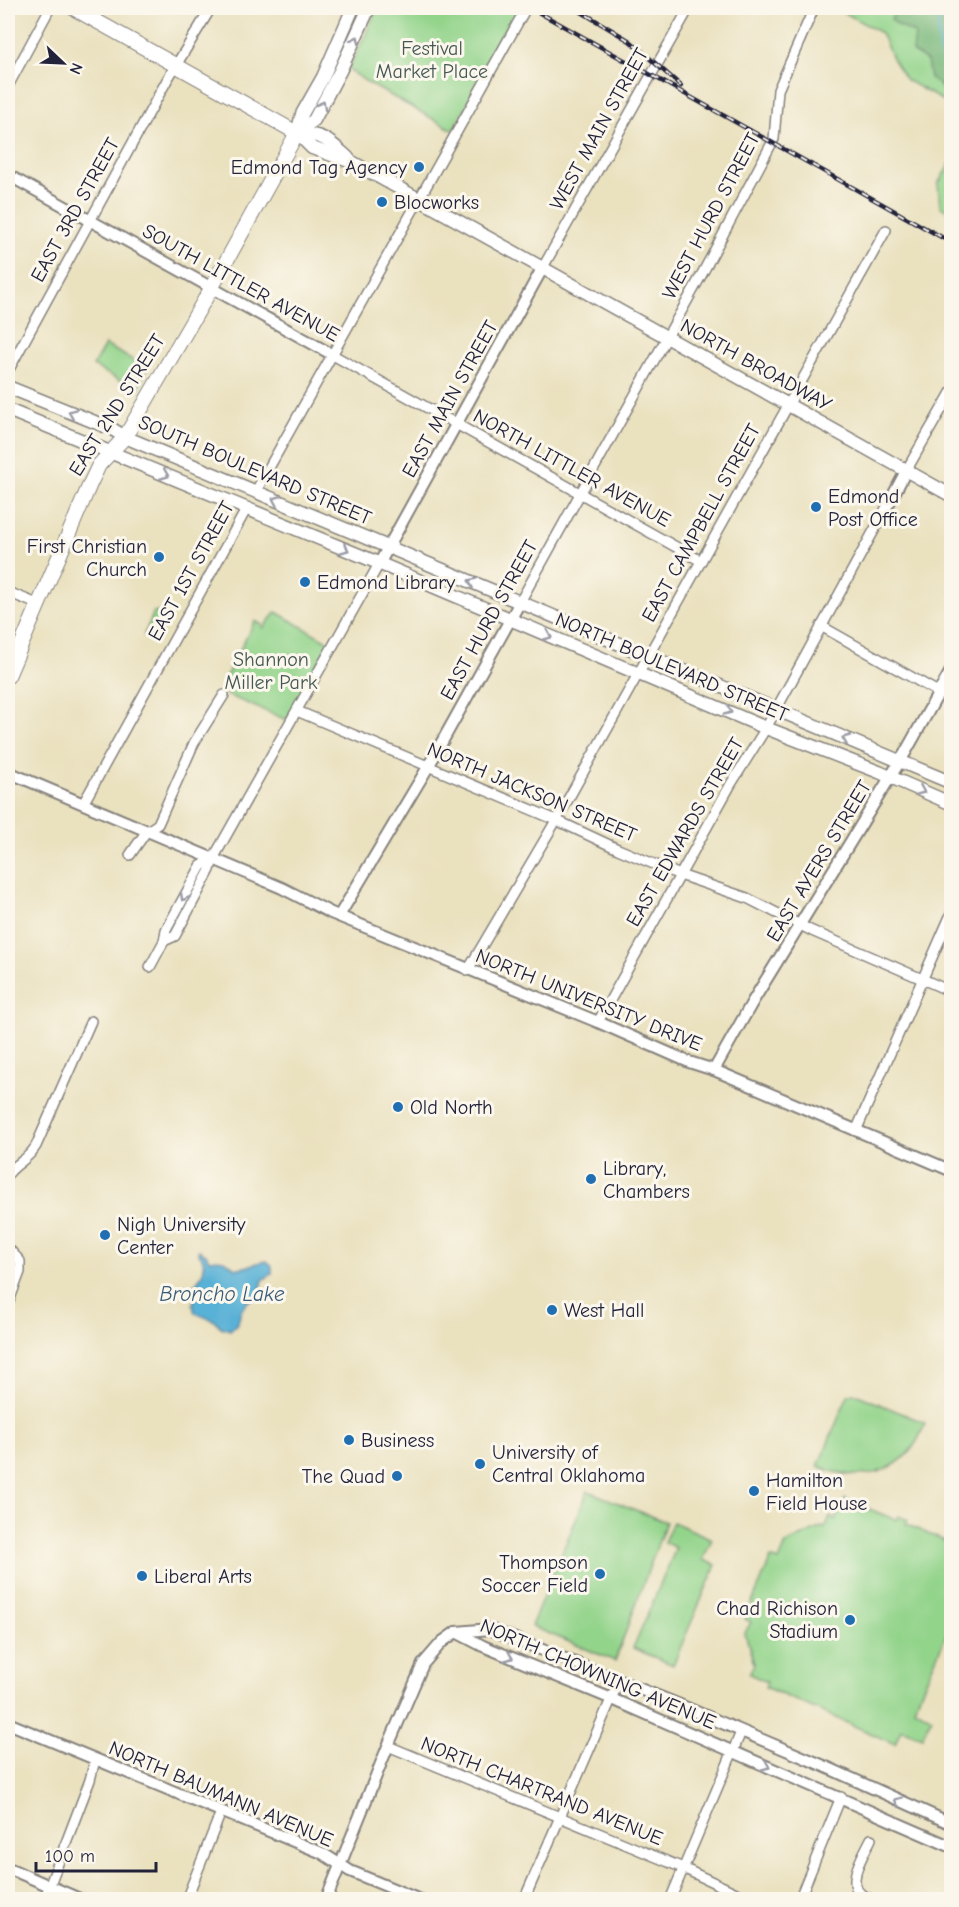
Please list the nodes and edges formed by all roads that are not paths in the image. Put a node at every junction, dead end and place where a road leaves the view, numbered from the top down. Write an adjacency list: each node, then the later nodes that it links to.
1 (50, 8): 10 (street)
2 (73, 8): 9 (main road)
3 (211, 8): 9 (street, EAST 3RD STREET)
4 (353, 8): 11 (main road)
5 (369, 8): 11 (main road, one-way to 5)
6 (526, 8): 13 (street, EAST 1ST STREET)
7 (689, 8): 16 (street, WEST MAIN STREET)
8 (814, 8): 18 (street, WEST HURD STREET)
9 (176, 66): 11 (main road); 14 (street, EAST 3RD STREET)
10 (8, 86)
11 (297, 134): 13 (main road, NORTH BROADWAY); 17 (main road, EAST 2ND STREET)
12 (8, 175): 14 (street, SOUTH LITTLER AVENUE)
13 (419, 200): 16 (main road, NORTH BROADWAY); 19 (street, EAST 1ST STREET)
14 (91, 220): 17 (street, SOUTH LITTLER AVENUE); 20 (street, EAST 3RD STREET)
15 (886, 230): 23 (street, EAST CAMPBELL STREET)
16 (542, 268): 18 (main road, NORTH BROADWAY); 25 (street, EAST MAIN STREET)
17 (212, 287): 19 (street, SOUTH LITTLER AVENUE); 26 (main road, EAST 2ND STREET)
18 (666, 338): 23 (main road, NORTH BROADWAY); 30 (street, EAST HURD STREET)
19 (333, 355): 25 (street, SOUTH LITTLER AVENUE); 29 (street, EAST 1ST STREET)
20 (8, 371)
21 (8, 387): 26 (main road, SOUTH BOULEVARD STREET, one-way to 21)
22 (951, 391): 28 (street)
23 (787, 405): 28 (main road, NORTH BROADWAY); 35 (street, EAST CAMPBELL STREET)
24 (8, 410): 27 (main road, SOUTH BOULEVARD STREET)
25 (456, 424): 30 (street, NORTH LITTLER AVENUE); 34 (street, EAST MAIN STREET)
26 (125, 437): 27 (main road, EAST 2ND STREET); 29 (main road, SOUTH BOULEVARD STREET)
27 (111, 452): 33 (main road, SOUTH BOULEVARD STREET, one-way to 33); 39 (main road, EAST 2ND STREET)
28 (906, 471): 31 (main road, NORTH BROADWAY); 32 (street, EAST EDWARDS STREET)
29 (256, 491): 33 (street, EAST 1ST STREET); 34 (main road, SOUTH BOULEVARD STREET, one-way to 29)
30 (579, 494): 35 (street, NORTH LITTLER AVENUE); 38 (street, EAST HURD STREET)
31 (951, 496)
32 (889, 503): 41 (street, EAST EDWARDS STREET)
33 (247, 508): 36 (main road, SOUTH BOULEVARD STREET, one-way to 36); 57 (street, EAST 1ST STREET)
34 (388, 547): 36 (street, EAST MAIN STREET); 38 (main road, NORTH BOULEVARD STREET, one-way to 34)
35 (701, 561): 42 (street, EAST CAMPBELL STREET)
36 (379, 564): 40 (main road, NORTH BOULEVARD STREET); 50 (street)
37 (8, 592): 39 (street)
38 (520, 602): 40 (street, EAST HURD STREET); 42 (main road, NORTH BOULEVARD STREET)
39 (38, 604): 45 (main road, EAST 2ND STREET)
40 (510, 620): 44 (main road, NORTH BOULEVARD STREET, one-way to 44); 53 (street, EAST HURD STREET)
41 (821, 626): 46 (street); 49 (street, EAST EDWARDS STREET)
42 (648, 656): 44 (street, EAST CAMPBELL STREET); 49 (main road, NORTH BOULEVARD STREET)
43 (951, 669): 46 (street, EAST AYERS STREET)
44 (639, 673): 51 (main road, NORTH BOULEVARD STREET, one-way to 51); 59 (street, EAST CAMPBELL STREET)
45 (8, 676)
46 (938, 693): 48 (street); 52 (street, EAST AYERS STREET)
47 (224, 695): 60 (street)
48 (951, 700)
49 (776, 710): 51 (street, EAST EDWARDS STREET); 52 (main road, NORTH BOULEVARD STREET, one-way to 49)
50 (297, 711): 53 (street, NORTH JACKSON STREET); 62 (street)
51 (766, 728): 55 (main road, NORTH BOULEVARD STREET); 63 (street, EAST EDWARDS STREET)
52 (899, 762): 55 (street, EAST AYERS STREET); 56 (main road, NORTH BOULEVARD STREET)
53 (428, 766): 59 (street, NORTH JACKSON STREET); 65 (street, EAST HURD STREET)
54 (8, 772): 57 (street, NORTH UNIVERSITY DRIVE)
55 (890, 778): 58 (main road, NORTH BOULEVARD STREET, one-way to 58); 66 (street, EAST AYERS STREET)
56 (951, 783)
57 (83, 804): 60 (street, NORTH UNIVERSITY DRIVE)
58 (951, 804)
59 (556, 820): 63 (street, NORTH JACKSON STREET); 68 (street, EAST CAMPBELL STREET)
60 (146, 832): 61 (street); 62 (street, NORTH UNIVERSITY DRIVE)
61 (130, 855)
62 (213, 859): 65 (street, NORTH UNIVERSITY DRIVE); 67 (street)
63 (680, 874): 66 (street, NORTH JACKSON STREET); 72 (street, EAST EDWARDS STREET)
64 (951, 912): 69 (street)
65 (339, 916): 68 (street, NORTH UNIVERSITY DRIVE)
66 (801, 926): 69 (street, NORTH JACKSON STREET); 73 (street, EAST AYERS STREET)
67 (150, 967)
68 (468, 970): 72 (street, NORTH UNIVERSITY DRIVE)
69 (921, 980): 70 (street, NORTH JACKSON STREET); 74 (street)
70 (951, 992)
71 (91, 1021): 75 (street)
72 (598, 1022): 73 (street, NORTH UNIVERSITY DRIVE)
73 (714, 1070): 74 (street, NORTH UNIVERSITY DRIVE)
74 (856, 1131): 76 (street, NORTH UNIVERSITY DRIVE)
75 (9, 1169)
76 (951, 1171)
77 (8, 1248): 78 (street)
78 (8, 1304)
79 (456, 1632): 80 (street, NORTH CHOWNING AVENUE); 81 (street, NORTH CHOWNING AVENUE, one-way to 81); 84 (street)
80 (619, 1681): 81 (street); 83 (street, NORTH CHOWNING AVENUE)
81 (612, 1699): 85 (street, NORTH CHOWNING AVENUE); 89 (street)
82 (8, 1723): 86 (street, NORTH BAUMANN AVENUE)
83 (741, 1732): 85 (street); 90 (street, NORTH CHOWNING AVENUE, one-way to 83)
84 (388, 1746): 89 (street, NORTH CHARTRAND AVENUE); 93 (street)
85 (734, 1752): 87 (street, NORTH CHOWNING AVENUE, one-way to 87); 95 (street)
86 (95, 1760): 88 (street, NORTH BAUMANN AVENUE); 96 (street)
87 (841, 1797): 92 (street, NORTH CHOWNING AVENUE); 105 (street)
88 (221, 1812): 93 (street, NORTH BAUMANN AVENUE); 99 (street)
89 (561, 1818): 95 (street, NORTH CHARTRAND AVENUE); 102 (street)
90 (951, 1824)
91 (871, 1839): 106 (street)
92 (951, 1846)
93 (341, 1866): 100 (street); 101 (street, NORTH BAUMANN AVENUE)
94 (8, 1868): 96 (street)
95 (683, 1868): 103 (street); 104 (street, NORTH CHARTRAND AVENUE)
96 (49, 1886): 97 (street); 98 (street)
97 (44, 1899)
98 (82, 1899)
99 (186, 1899)
100 (326, 1899)
101 (420, 1899)
102 (524, 1899)
103 (670, 1899)
104 (751, 1899)
105 (799, 1899)
106 (875, 1899)

